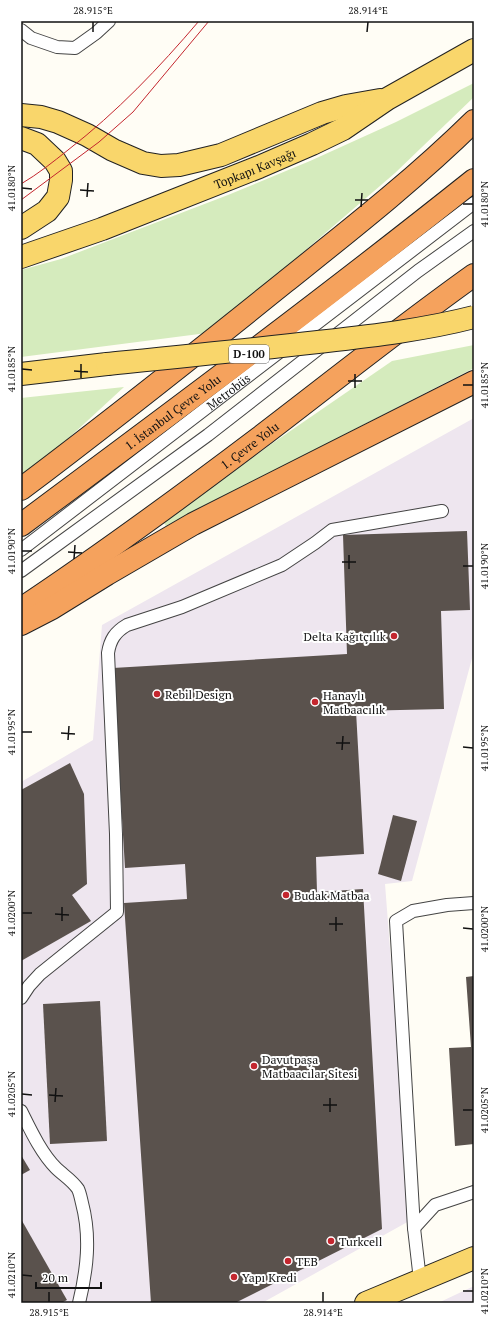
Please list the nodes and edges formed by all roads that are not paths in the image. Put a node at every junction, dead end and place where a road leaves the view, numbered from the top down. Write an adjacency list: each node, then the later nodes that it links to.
1 (109, 21): 2 (lane)
2 (21, 30)
3 (474, 50): 4 (main road, Topkapı Kavşağı)
4 (387, 99): 5 (main road); 13 (main road, Topkapı Kavşağı)
5 (21, 115)
6 (474, 121): 7 (highway)
7 (466, 133): 18 (highway)
8 (21, 138): 11 (main road)
9 (474, 180): 20 (highway, 1. İstanbul Çevre Yolu / D-100)
10 (474, 203): 21 (lane, Metrobüs)
11 (21, 228)
12 (474, 231): 22 (lane, Metrobüs)
13 (21, 257)
14 (474, 275): 23 (highway, 1. Çevre Yolu)
15 (474, 317): 16 (main road, bridge)
16 (21, 374)
17 (474, 382): 24 (highway)
18 (21, 489)
19 (442, 511): 26 (lane)
20 (21, 525)
21 (21, 550)
22 (21, 571)
23 (21, 609)
24 (21, 624)
25 (474, 904): 29 (lane)
26 (21, 998)
27 (21, 1111): 32 (lane)
28 (474, 1192): 29 (lane)
29 (414, 1228): 31 (lane)
30 (474, 1258): 31 (main road)
31 (420, 1280): 33 (main road)
32 (79, 1303)
33 (366, 1303)

